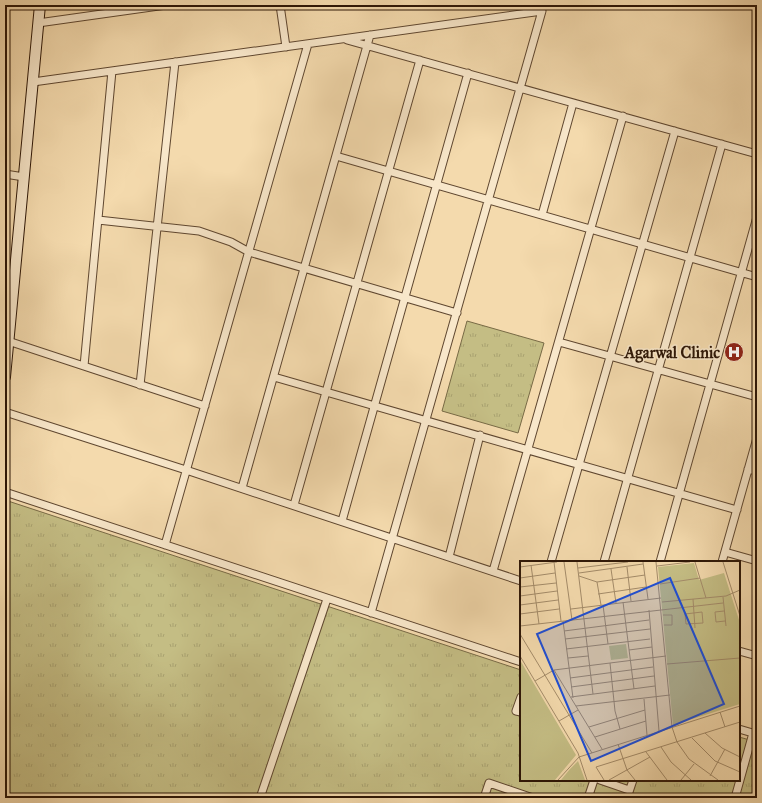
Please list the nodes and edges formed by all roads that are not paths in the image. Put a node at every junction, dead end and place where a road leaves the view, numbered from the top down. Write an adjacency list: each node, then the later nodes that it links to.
1 (40, 5): 5 (street)
2 (166, 5): 5 (street)
3 (280, 5): 10 (street)
4 (542, 8): 6 (street); 16 (street)
5 (38, 23): 15 (street)
6 (370, 35): 7 (street); 9 (street)
7 (343, 39): 8 (street); 9 (street)
8 (308, 44): 10 (street); 34 (street)
9 (367, 46): 11 (street); 22 (street)
10 (286, 47): 12 (street)
11 (420, 60): 14 (street); 23 (street)
12 (175, 62): 13 (street); 31 (street)
13 (112, 71): 15 (street); 30 (street)
14 (468, 73): 16 (street); 26 (street)
15 (33, 82): 25 (street)
16 (520, 88): 17 (street); 27 (street)
17 (573, 103): 18 (street); 28 (street)
18 (623, 116): 19 (street); 32 (street)
19 (675, 131): 20 (street); 33 (street)
20 (722, 144): 21 (street); 35 (street)
21 (757, 154)
22 (336, 156): 23 (street); 36 (street)
23 (388, 171): 26 (street); 39 (street)
24 (5, 174): 25 (street)
25 (24, 177): 42 (street)
26 (436, 185): 27 (street); 40 (street)
27 (489, 200): 28 (street); 41 (street)
28 (542, 215): 32 (street)
29 (757, 217): 37 (street)
30 (98, 220): 31 (street); 45 (street)
31 (157, 227): 34 (street); 50 (street)
32 (591, 229): 33 (street); 43 (street)
33 (643, 244): 35 (street); 44 (street)
34 (249, 252): 36 (street); 54 (street)
35 (690, 257): 37 (street); 46 (street)
36 (304, 268): 39 (street); 48 (street)
37 (741, 272): 38 (street); 49 (street)
38 (757, 277)
39 (357, 283): 40 (street); 51 (street)
40 (405, 298): 41 (street); 53 (street)
41 (457, 312): 56 (street)
42 (8, 341): 45 (street); 47 (street)
43 (558, 342): 44 (street); 59 (street)
44 (610, 356): 46 (street); 60 (street)
45 (84, 366): 50 (street)
46 (658, 370): 49 (street); 64 (street)
47 (5, 377)
48 (274, 377): 51 (street); 65 (street)
49 (710, 384): 52 (street); 67 (street)
50 (140, 385): 54 (street)
51 (326, 392): 53 (street); 68 (street)
52 (757, 397)
53 (374, 405): 56 (street); 70 (street)
54 (205, 406): 62 (street)
55 (5, 412): 62 (street)
56 (426, 420): 57 (street); 71 (street)
57 (480, 435): 59 (street); 74 (street)
58 (757, 438): 61 (street)
59 (528, 449): 60 (street); 80 (street)
60 (579, 464): 64 (street); 75 (street)
61 (748, 469): 63 (street); 69 (street)
62 (186, 470): 65 (street); 72 (street)
63 (757, 471)
64 (628, 478): 67 (street); 76 (street)
65 (242, 488): 68 (street)
66 (5, 492): 72 (street)
67 (679, 493): 69 (street); 77 (street)
68 (294, 505): 70 (street)
69 (737, 510): 73 (street)
70 (342, 521): 71 (street)
71 (393, 538): 74 (street); 83 (street)
72 (165, 545): 82 (street)
73 (724, 552): 78 (street); 79 (street)
74 (449, 557): 80 (street)
75 (551, 561)
76 (604, 561)
77 (660, 561)
78 (722, 561)
79 (757, 561)
80 (493, 572): 81 (street)
81 (520, 581)
82 (327, 598): 83 (street); 95 (street)
83 (371, 613): 86 (street)
84 (740, 651): 85 (street)
85 (757, 656)
86 (520, 662)
87 (520, 700): 88 (street)
88 (520, 712)
89 (740, 729): 90 (street)
90 (755, 733): 100 (street)
91 (594, 781): 98 (street)
92 (603, 781): 94 (street)
93 (633, 781): 94 (street)
94 (629, 790): 99 (street)
95 (260, 798)
96 (484, 798): 97 (street)
97 (533, 798)
98 (588, 798)
99 (627, 798)
100 (735, 798)

